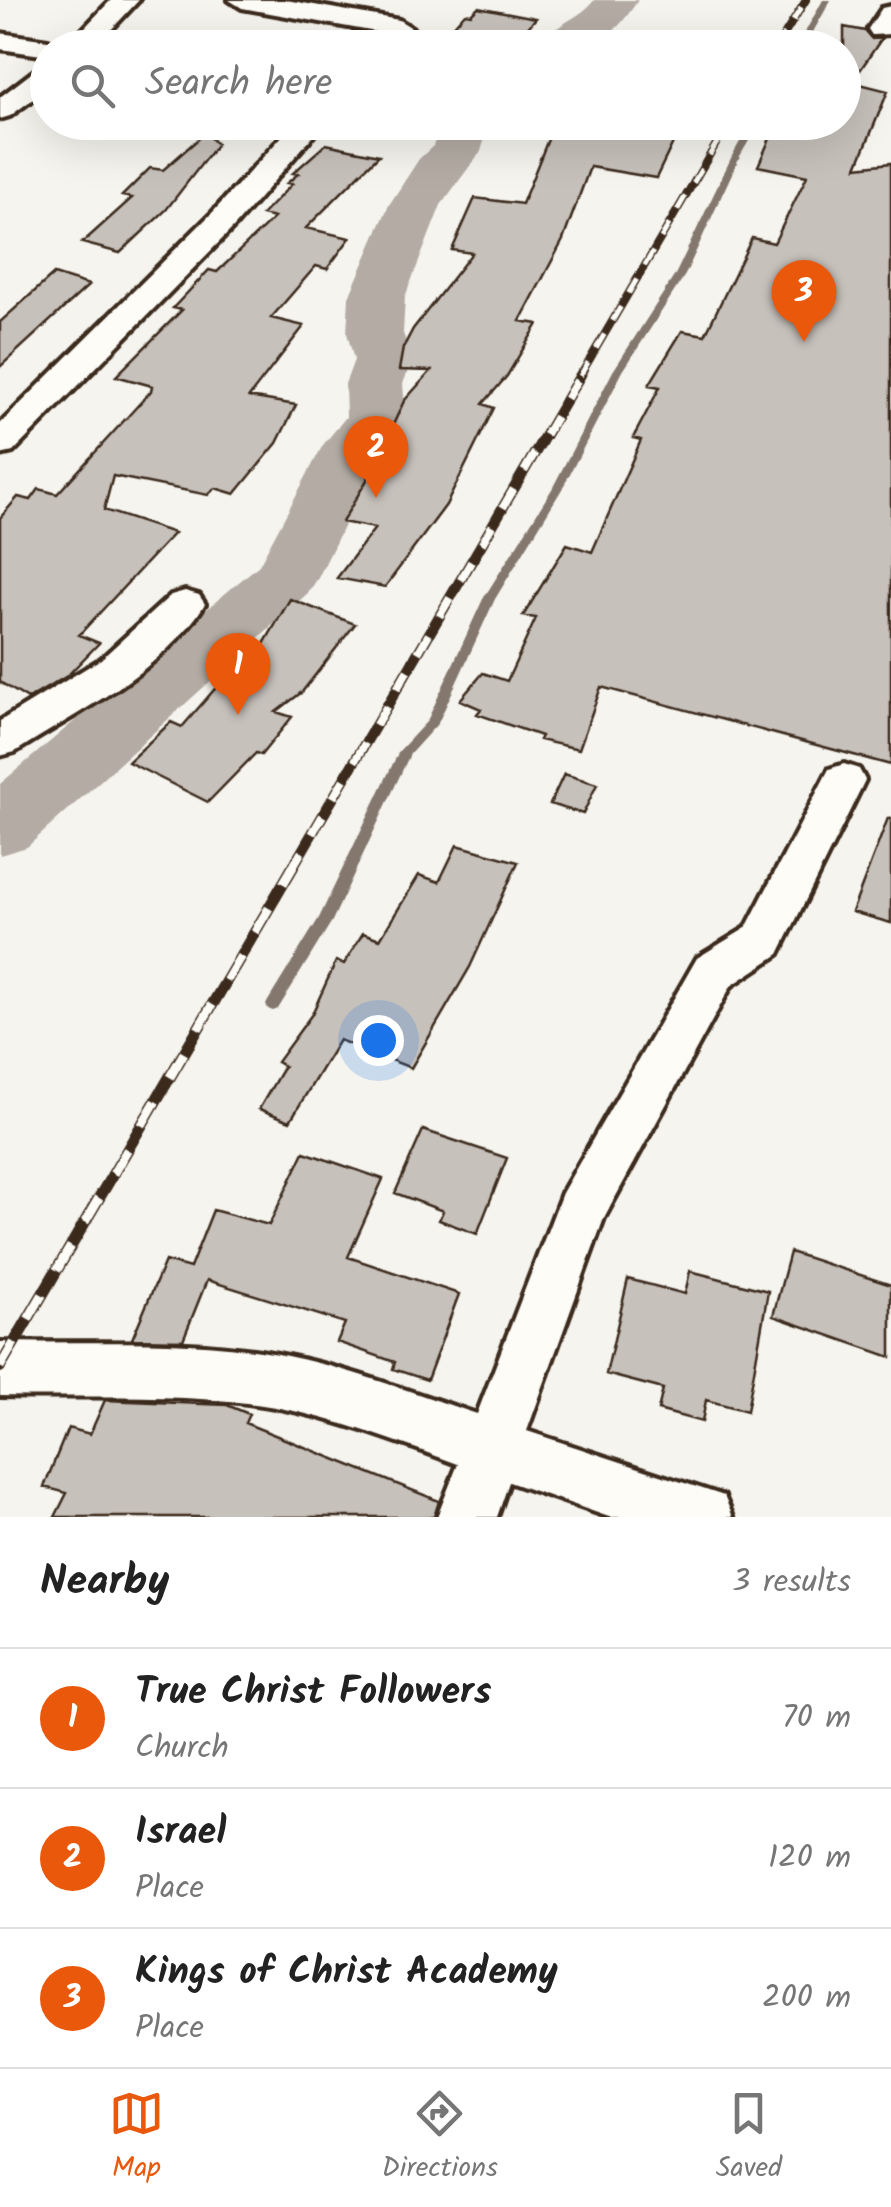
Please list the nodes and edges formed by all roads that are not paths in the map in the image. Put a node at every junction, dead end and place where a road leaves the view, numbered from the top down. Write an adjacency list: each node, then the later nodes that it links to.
1 (126, 0): 4 (street)
2 (242, 0): 3 (street)
3 (398, 27)
4 (96, 30)
5 (0, 41): 6 (street)
6 (30, 45)
7 (30, 88): 8 (street)
8 (0, 110)
9 (294, 140): 11 (street)
10 (0, 403): 11 (street)
11 (34, 410): 12 (street)
12 (0, 444)
13 (185, 604): 14 (street)
14 (0, 741)
15 (844, 780): 17 (street)
16 (0, 1370): 17 (street)
17 (494, 1448): 18 (street); 19 (street)
18 (466, 1517)
19 (703, 1517)

